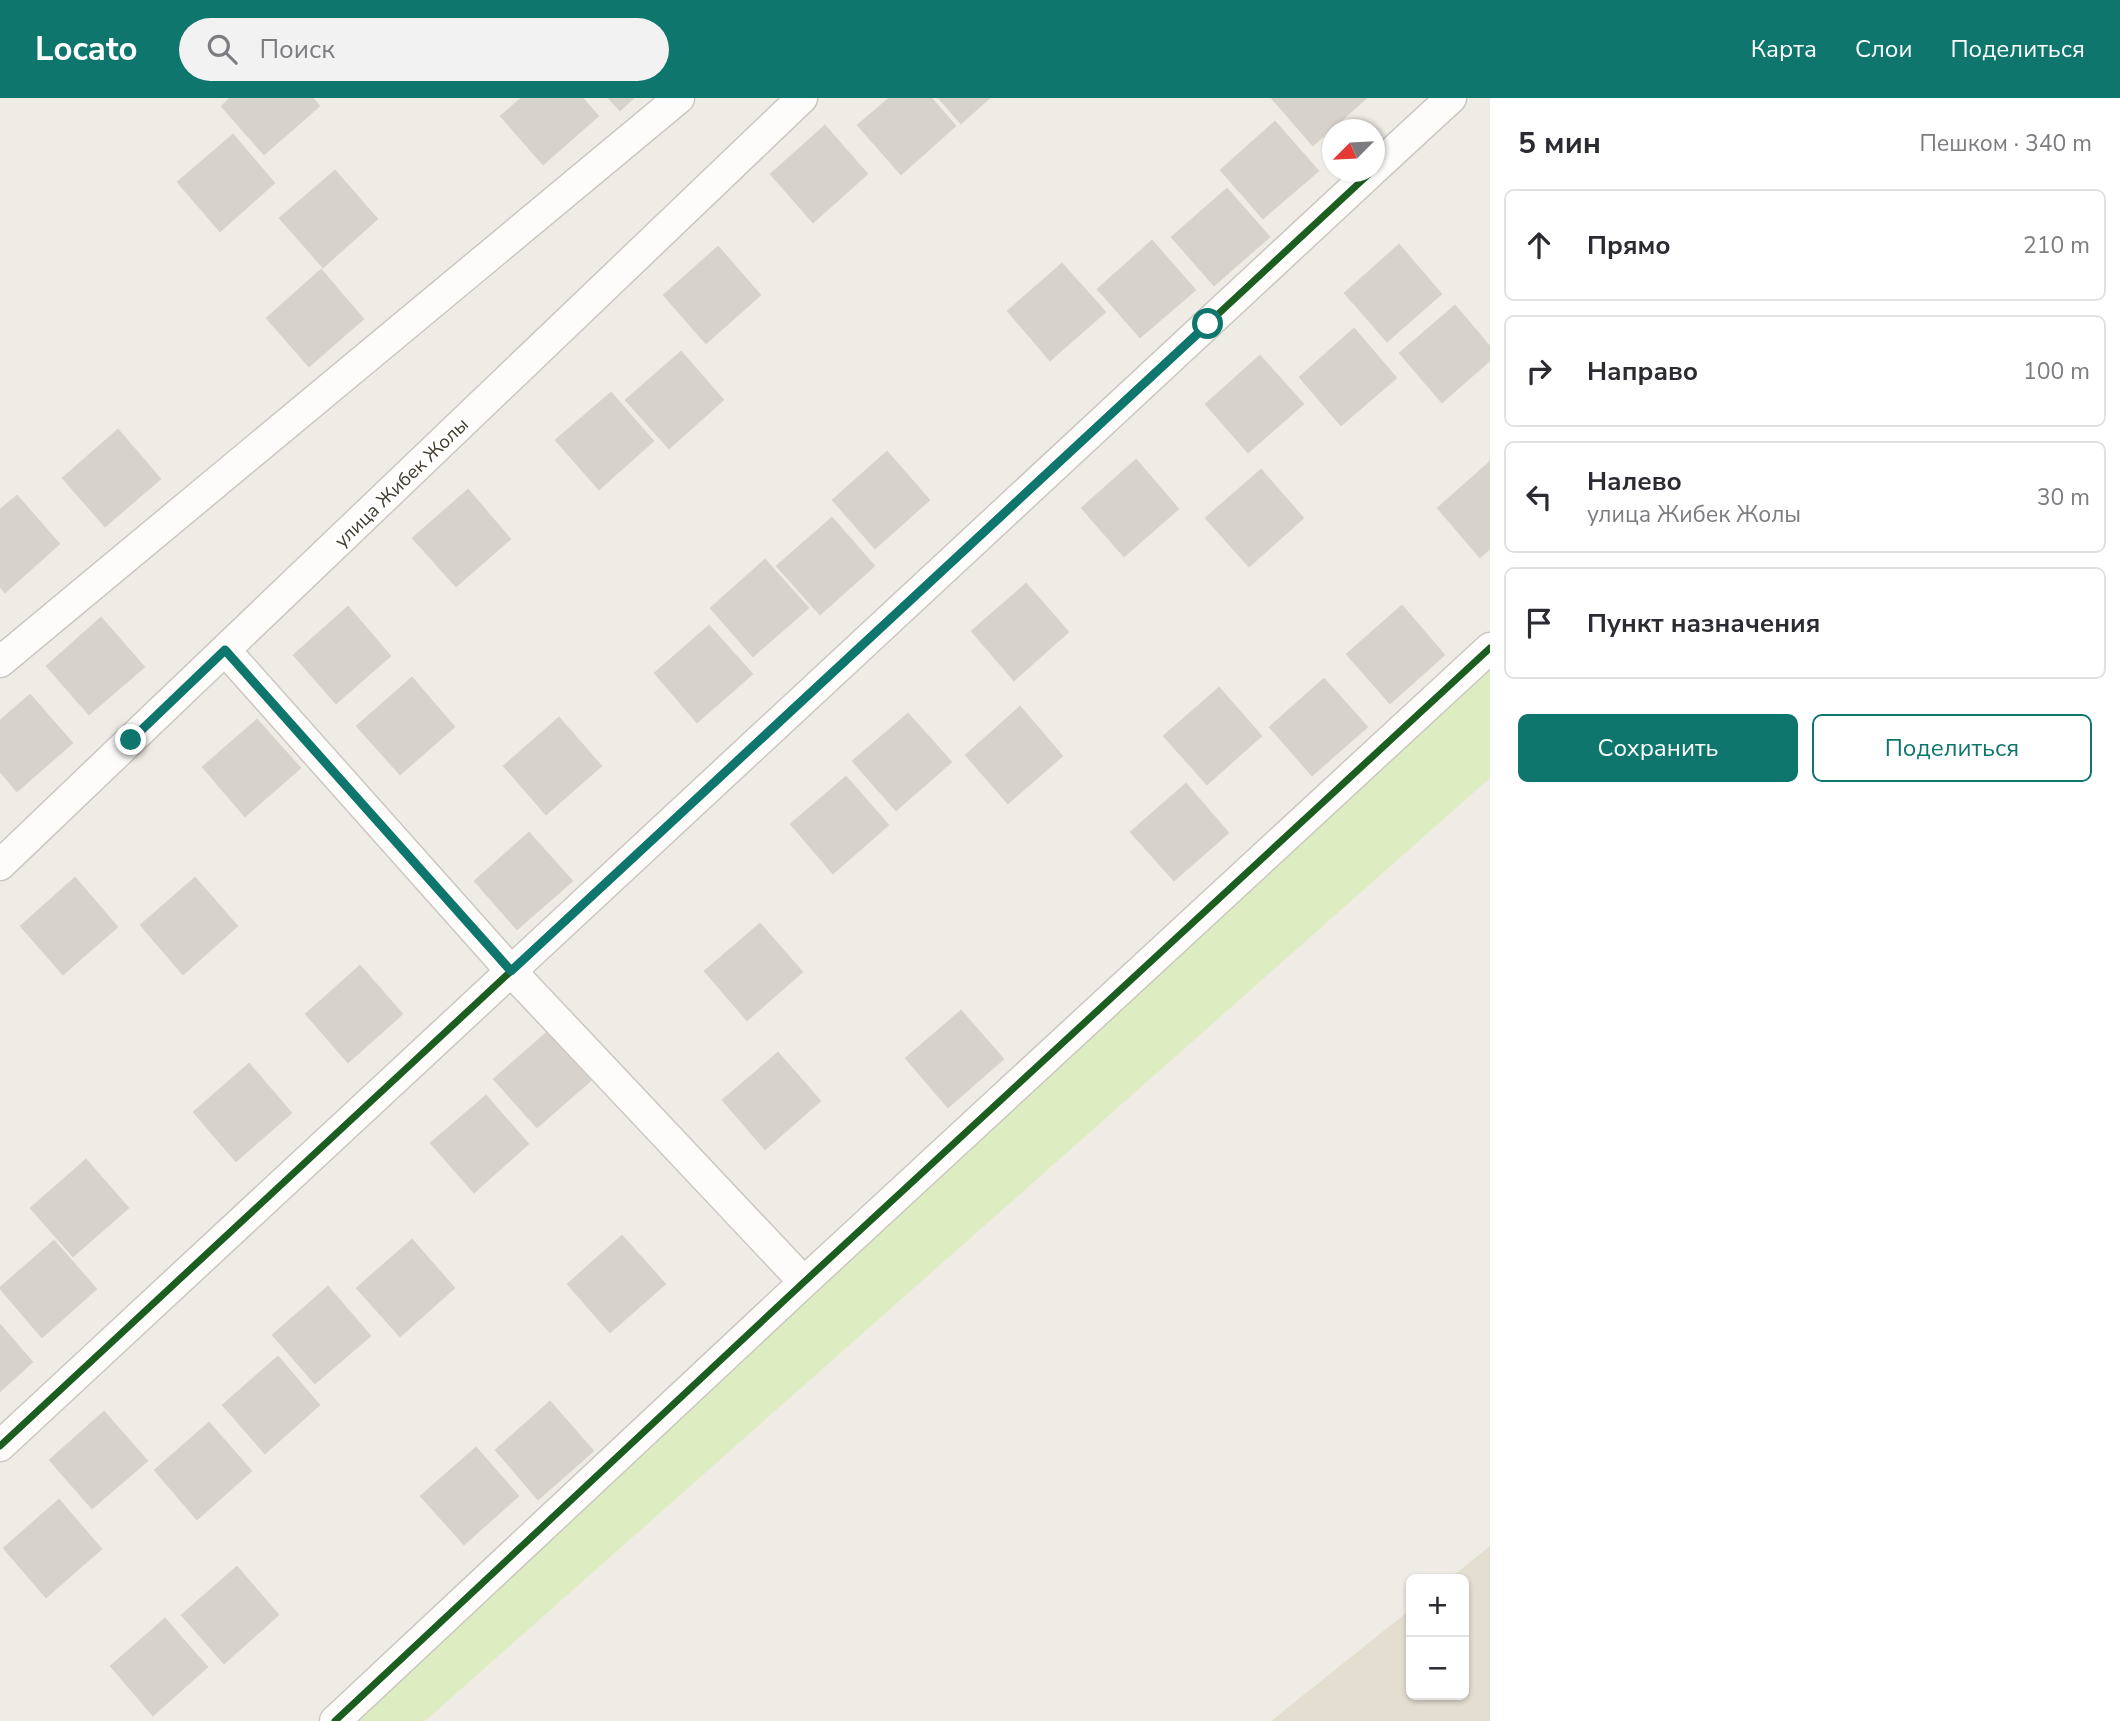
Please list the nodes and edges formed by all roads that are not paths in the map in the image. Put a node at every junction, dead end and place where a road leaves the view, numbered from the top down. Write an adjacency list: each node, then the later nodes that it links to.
1 (679, 98): 8 (street)
2 (802, 98): 7 (street, улица Жибек Жолы)
3 (1451, 98): 4 (street)
4 (1385, 159)
5 (1360, 182): 10 (street)
6 (1490, 648): 11 (street)
7 (225, 650): 9 (street, улица Жибек Жолы); 10 (street)
8 (0, 662)
9 (0, 865)
10 (511, 971): 11 (street); 12 (street)
11 (804, 1282): 13 (street)
12 (0, 1446)
13 (335, 1721)

